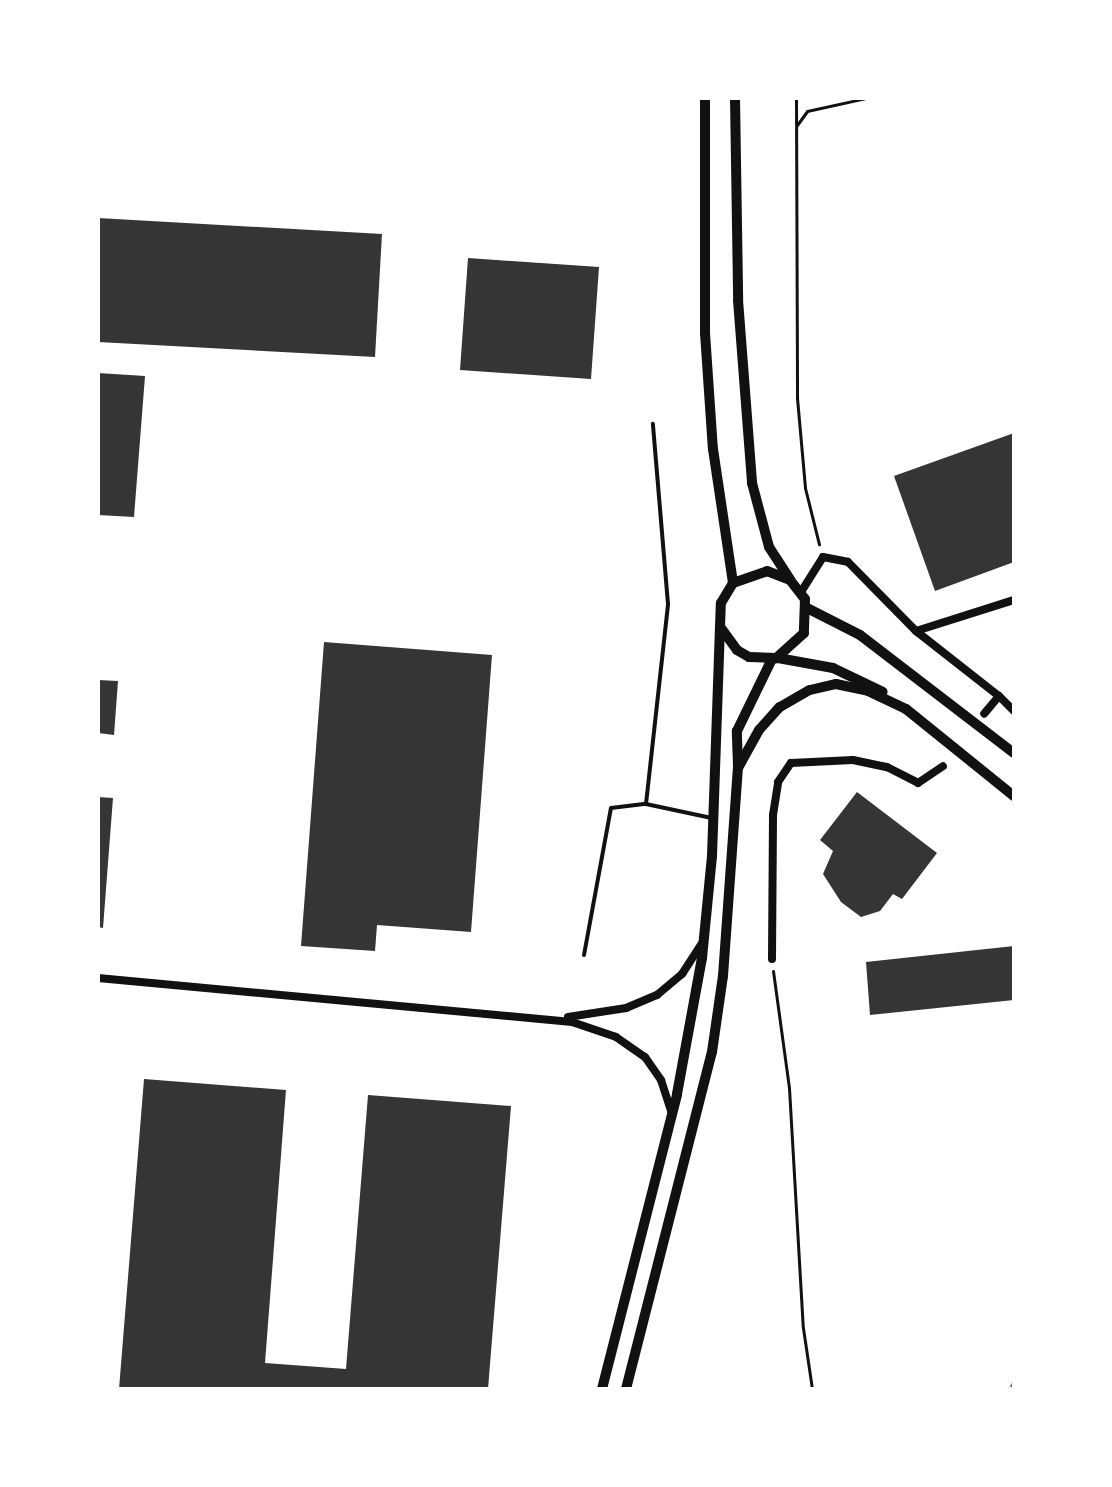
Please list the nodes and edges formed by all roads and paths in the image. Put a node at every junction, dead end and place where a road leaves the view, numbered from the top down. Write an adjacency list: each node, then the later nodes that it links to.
1 (705, 98): 9 (street)
2 (735, 98): 8 (street)
3 (796, 98): 5 (path)
4 (866, 98): 5 (path)
5 (796, 129): 7 (path)
6 (653, 424): 24 (lane)
7 (823, 557): 10 (street); 14 (street)
8 (790, 580): 9 (street); 10 (street)
9 (733, 583): 13 (street)
10 (801, 592): 12 (street)
11 (1014, 600): 14 (street)
12 (807, 608): 15 (street); 20 (street)
13 (721, 628): 15 (street); 25 (street)
14 (916, 631): 16 (street)
15 (774, 658): 17 (street); 22 (street)
16 (999, 696): 18 (street); 19 (street)
17 (906, 709): 22 (street); 23 (street)
18 (1014, 711)
19 (984, 714)
20 (1014, 753)
21 (943, 766): 28 (street)
22 (738, 768): 33 (street)
23 (1014, 796)
24 (646, 804): 25 (lane); 27 (lane)
25 (714, 819): 26 (street)
26 (704, 938): 30 (street); 31 (street)
27 (584, 955)
28 (772, 959): 34 (path)
29 (98, 978): 30 (street)
30 (547, 1018): 31 (street)
31 (672, 1114): 32 (street)
32 (602, 1389)
33 (626, 1389)
34 (812, 1389)

